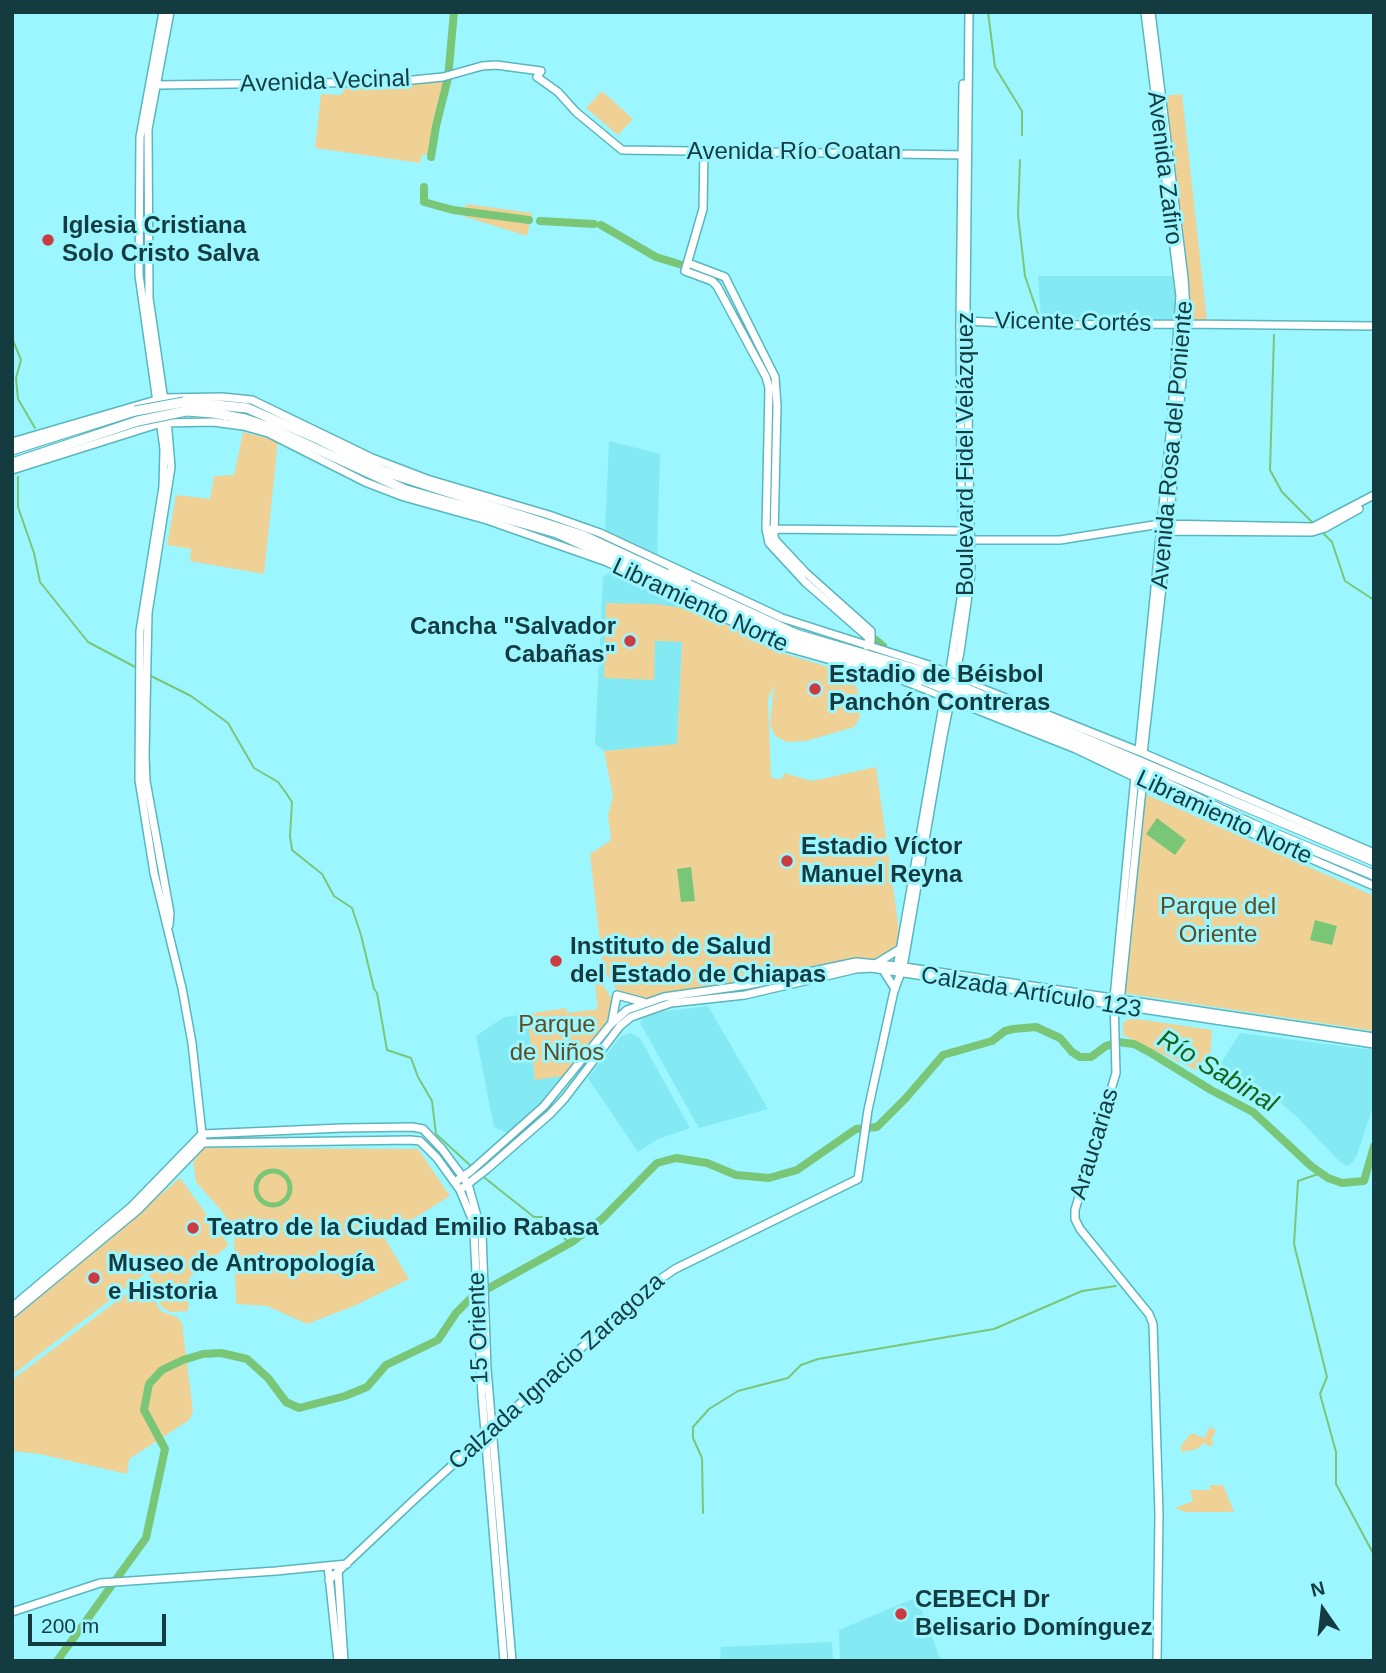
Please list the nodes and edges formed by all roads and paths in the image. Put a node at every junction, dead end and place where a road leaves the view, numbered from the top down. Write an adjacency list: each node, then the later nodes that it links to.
1 (163, 12): 11 (street)
2 (170, 12): 6 (street)
3 (966, 12): 10 (street, Boulevard Fidel Velázquez)
4 (1145, 12): 7 (street, Avenida Zafiro)
5 (1151, 12): 7 (street)
6 (157, 85): 8 (street, Avenida Vecinal); 11 (street)
7 (1163, 136): 14 (street, Avenida Zafiro)
8 (622, 150): 9 (street, Avenida Río Coatan)
9 (704, 150): 10 (street, Avenida Río Coatan); 12 (street)
10 (963, 155): 13 (street, Boulevard Fidel Velázquez); 34 (street, Boulevard Fidel Velázquez)
11 (144, 214): 17 (street)
12 (686, 267): 33 (street); 33 (street)
13 (966, 321): 14 (street, Vicente Cortés); 34 (street, Boulevard Fidel Velázquez)
14 (1183, 324): 15 (street, Vicente Cortés); 31 (street, Avenida Rosa del Poniente)
15 (1374, 326)
16 (195, 397): 17 (street); 18 (street); 26 (street)
17 (160, 399): 19 (street); 20 (street)
18 (186, 411): 19 (highway, Libramiento Norte, bridge); 20 (street, Libramiento Norte); 25 (highway, Libramiento Norte); 29 (highway, Libramiento Norte); 30 (street, Libramiento Norte)
19 (134, 418): 20 (street, Libramiento Norte); 21 (street); 22 (highway, Libramiento Norte); 23 (highway, Libramiento Norte); 24 (street, Libramiento Norte)
20 (164, 423): 68 (street)
21 (12, 442)
22 (12, 450)
23 (12, 463)
24 (12, 470)
25 (448, 493): 26 (highway); 40 (highway, Libramiento Norte)
26 (475, 494): 38 (street)
27 (1374, 495): 32 (street)
28 (1374, 500): 32 (street)
29 (450, 503): 30 (highway); 35 (highway, Libramiento Norte)
30 (458, 512): 36 (street, Libramiento Norte)
31 (1162, 528): 32 (street); 34 (street); 47 (street, Avenida Rosa del Poniente)
32 (1318, 528)
33 (770, 529): 34 (street); 41 (street); 41 (street)
34 (967, 536): 43 (street, Boulevard Fidel Velázquez)
35 (589, 547): 36 (highway); 37 (highway, Libramiento Norte)
36 (577, 552): 39 (street, Libramiento Norte)
37 (633, 568): 39 (highway); 42 (highway, Libramiento Norte)
38 (673, 569): 40 (highway); 41 (street)
39 (647, 581): 42 (street, Libramiento Norte)
40 (714, 596): 42 (highway, Libramiento Norte)
41 (868, 647): 42 (street)
42 (925, 676): 43 (street); 45 (street, Libramiento Norte); 47 (highway, bridge)
43 (952, 676): 44 (street); 45 (street, Boulevard Fidel Velázquez)
44 (973, 685): 46 (street); 47 (street)
45 (947, 698): 46 (street, Libramiento Norte); 55 (street, Boulevard Fidel Velázquez); 58 (street, Boulevard Fidel Velázquez)
46 (965, 704): 47 (street, Libramiento Norte)
47 (1138, 764): 48 (highway); 49 (street); 50 (highway); 50 (street, Libramiento Norte); 60 (street, Avenida Rosa del Poniente)
48 (1196, 785): 49 (highway); 52 (highway)
49 (1215, 785): 51 (street)
50 (1229, 818): 53 (highway); 54 (street, Libramiento Norte)
51 (1374, 853)
52 (1374, 861)
53 (1374, 875)
54 (1374, 886)
55 (900, 949): 56 (street); 58 (street, Boulevard Fidel Velázquez)
56 (876, 963): 58 (street); 61 (street)
57 (883, 970): 58 (street); 59 (street); 67 (street)
58 (900, 970): 59 (street, Calzada Ignacio Zaragoza); 60 (street, Calzada Artículo 123)
59 (896, 986): 74 (street, Calzada Ignacio Zaragoza)
60 (1117, 1002): 63 (street, Avenida Rosa del Poniente); 64 (street, Calzada Artículo 123); 65 (street, Calzada Artículo 123)
61 (644, 1003): 62 (street); 62 (street)
62 (611, 1024): 66 (street)
63 (1116, 1036): 83 (street, Araucarias)
64 (1374, 1037)
65 (1374, 1044)
66 (535, 1114): 67 (street); 69 (street)
67 (542, 1121): 69 (street)
68 (203, 1138): 69 (street); 69 (street); 70 (street)
69 (462, 1181): 71 (street, 15 Oriente); 71 (street, 15 Oriente)
70 (135, 1208): 72 (street); 73 (street)
71 (481, 1275): 74 (street, 15 Oriente)
72 (12, 1307)
73 (12, 1314)
74 (489, 1432): 76 (street, Calzada Ignacio Zaragoza); 81 (street); 82 (street)
75 (328, 1566): 76 (street); 77 (street); 78 (street)
76 (338, 1569): 77 (street); 80 (street)
77 (329, 1580): 79 (street)
78 (12, 1612)
79 (338, 1661)
80 (344, 1661)
81 (504, 1661)
82 (512, 1661)
83 (1157, 1661)

